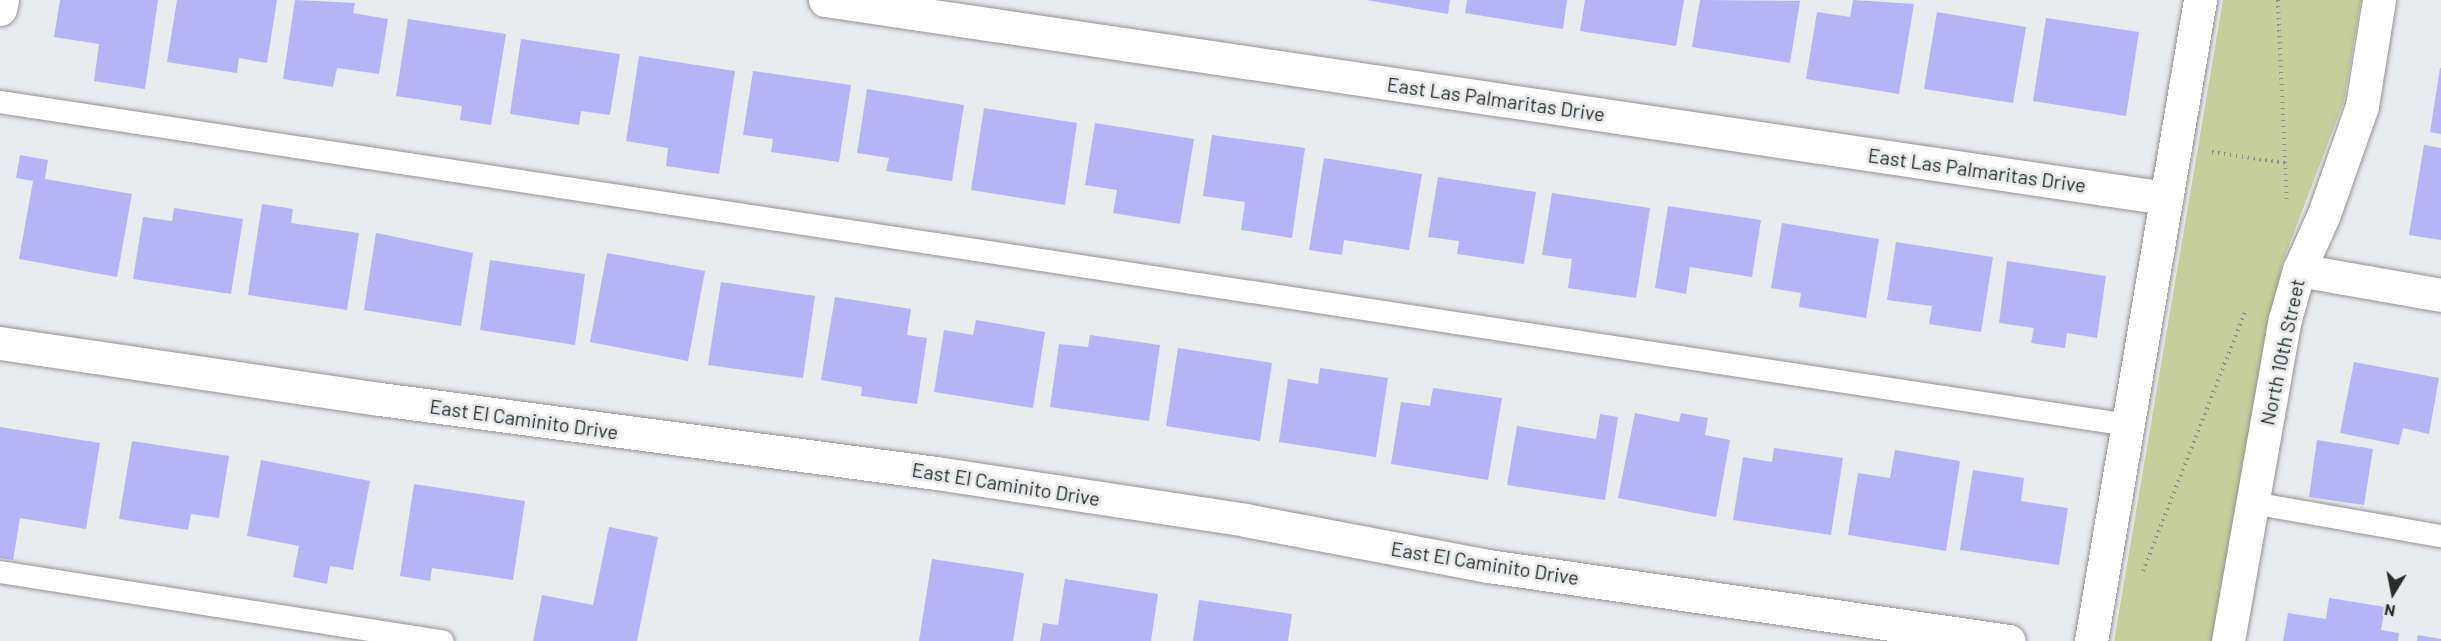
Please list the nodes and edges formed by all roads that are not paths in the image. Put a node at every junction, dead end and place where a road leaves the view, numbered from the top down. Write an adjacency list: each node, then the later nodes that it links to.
1 (2, 0): 5 (street)
2 (825, 0): 7 (street, East Las Palmaritas Drive)
3 (2200, 0): 7 (street)
4 (2379, 0): 8 (street, North 10th Street)
5 (0, 9)
6 (0, 102): 11 (lane)
7 (2166, 198): 11 (street)
8 (2299, 270): 9 (street); 12 (street, North 10th Street)
9 (2441, 295)
10 (0, 343): 16 (street, East El Caminito Drive)
11 (2128, 425): 17 (street)
12 (2253, 503): 13 (lane); 18 (street, North 10th Street)
13 (2441, 536)
14 (0, 572): 15 (lane)
15 (443, 641)
16 (2009, 641)
17 (2091, 641)
18 (2228, 641)

